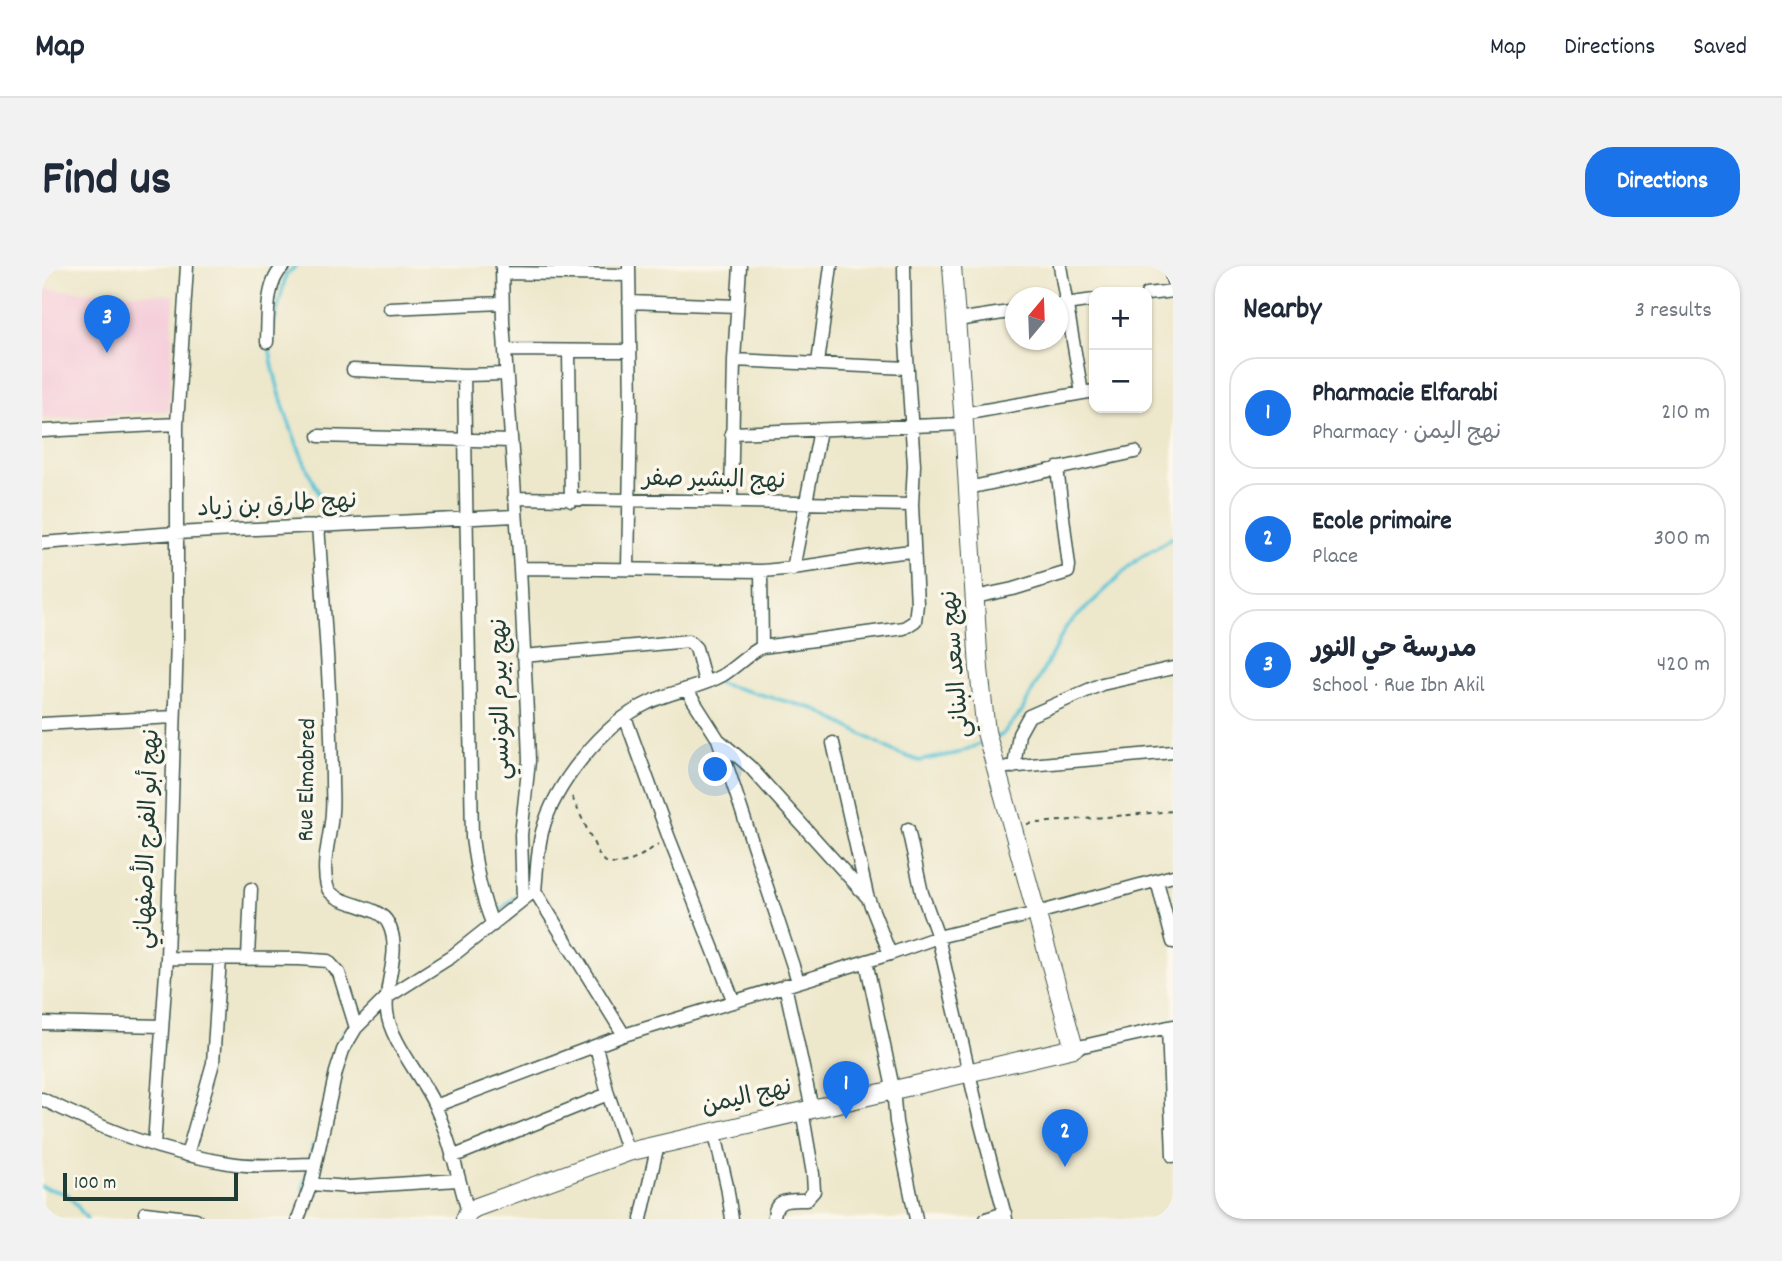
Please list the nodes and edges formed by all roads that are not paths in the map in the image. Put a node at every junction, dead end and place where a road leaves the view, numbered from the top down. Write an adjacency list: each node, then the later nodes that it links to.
1 (187, 266): 36 (street, نهج أبو الفرج الأصفهاني)
2 (284, 266): 24 (street)
3 (740, 266): 19 (street)
4 (831, 266): 29 (street)
5 (905, 266): 30 (street)
6 (952, 266): 22 (street, نهج سعد البناني)
7 (1060, 266): 12 (street)
8 (1170, 266): 11 (street)
9 (502, 270): 10 (street); 17 (street, نهج بيرم التونسي)
10 (629, 271): 16 (street)
11 (1173, 282)
12 (1061, 287)
13 (1173, 291): 14 (street)
14 (1152, 293)
15 (1089, 301): 18 (street)
16 (629, 302): 19 (street); 26 (street)
17 (502, 303): 20 (street); 25 (street, نهج بيرم التونسي)
18 (1068, 303)
19 (737, 306): 28 (street)
20 (390, 308)
21 (1005, 313): 22 (street)
22 (957, 320): 35 (street, نهج سعد البناني)
23 (1068, 324): 34 (street)
24 (267, 342)
25 (505, 350): 27 (street); 32 (street, نهج بيرم التونسي)
26 (629, 351): 27 (street); 48 (street)
27 (569, 352): 49 (street)
28 (734, 360): 29 (street); 40 (street)
29 (818, 363): 30 (street)
30 (908, 368): 37 (street)
31 (353, 370): 33 (street)
32 (506, 374): 33 (street); 43 (street, نهج بيرم التونسي)
33 (464, 375): 42 (street)
34 (1088, 392): 35 (street)
35 (964, 419): 37 (street); 46 (street, نهج سعد البناني)
36 (177, 424): 39 (street); 56 (street, نهج أبو الفرج الأصفهاني)
37 (911, 426): 38 (street); 52 (street)
38 (820, 430): 40 (street); 51 (street)
39 (42, 431)
40 (731, 433): 50 (street)
41 (319, 436): 42 (street)
42 (466, 441): 43 (street); 54 (street)
43 (511, 441): 47 (street, نهج بيرم التونسي)
44 (1135, 452): 45 (street)
45 (1057, 468): 46 (street); 63 (street)
46 (968, 488): 63 (street, نهج سعد البناني)
47 (514, 498): 49 (street, نهج البشير صفر); 53 (street, نهج بيرم التونسي)
48 (629, 500): 49 (street, نهج البشير صفر); 50 (street, نهج البشير صفر); 60 (street)
49 (571, 501)
50 (731, 501): 51 (street, نهج البشير صفر)
51 (806, 504): 52 (street, نهج البشير صفر); 61 (street)
52 (912, 505): 58 (street)
53 (515, 516): 54 (street, نهج طارق بن زياد); 59 (street, نهج بيرم التونسي)
54 (468, 518): 55 (street, نهج طارق بن زياد); 85 (street)
55 (318, 526): 56 (street, نهج طارق بن زياد); 94 (street, Rue Elmabred)
56 (176, 533): 57 (street, نهج طارق بن زياد); 70 (street, نهج أبو الفرج الأصفهاني)
57 (42, 543)
58 (915, 551): 61 (street); 64 (street)
59 (520, 568): 60 (street); 65 (street, نهج بيرم التونسي)
60 (628, 568): 62 (street)
61 (793, 569): 62 (street)
62 (761, 571): 64 (street)
63 (975, 597): 75 (street, نهج سعد البناني)
64 (762, 647): 67 (street)
65 (523, 656): 67 (street); 83 (street, نهج بيرم التونسي)
66 (1173, 668): 76 (street)
67 (705, 682): 68 (street)
68 (685, 689): 69 (street); 72 (street)
69 (625, 717): 81 (street); 95 (street)
70 (174, 718): 71 (street); 89 (street, نهج أبو الفرج الأصفهاني)
71 (42, 724)
72 (718, 739): 82 (street); 93 (street)
73 (832, 743): 82 (street)
74 (1173, 752): 76 (street)
75 (993, 762): 76 (street); 84 (street, نهج سعد البناني)
76 (1014, 767)
77 (908, 829): 86 (street)
78 (1173, 876): 79 (street)
79 (1157, 881): 84 (street); 87 (street)
80 (251, 889): 91 (street)
81 (535, 891): 83 (street); 100 (street)
82 (868, 898): 88 (street)
83 (523, 899): 85 (street)
84 (1037, 913): 86 (street); 102 (street, نهج سعد البناني)
85 (493, 925): 94 (street)
86 (938, 937): 88 (street); 103 (street)
87 (1173, 942)
88 (890, 954): 92 (street)
89 (167, 958): 90 (street); 97 (street, نهج أبو الفرج الأصفهاني)
90 (220, 958): 91 (street); 114 (street)
91 (248, 958): 99 (street)
92 (866, 961): 93 (street); 105 (street)
93 (792, 983): 95 (street); 109 (street)
94 (386, 998): 99 (street); 108 (street)
95 (734, 1002): 100 (street)
96 (42, 1023): 97 (street)
97 (162, 1026): 112 (street, نهج أبو الفرج الأصفهاني)
98 (1171, 1026): 102 (street, نهج اليمن); 104 (street)
99 (356, 1028): 117 (street)
100 (624, 1035): 101 (street)
101 (596, 1046): 106 (street); 108 (street)
102 (1074, 1048): 103 (street, نهج اليمن)
103 (970, 1072): 105 (street, نهج اليمن); 122 (street)
104 (1171, 1085): 115 (street)
105 (893, 1088): 109 (street, نهج اليمن); 128 (street)
106 (608, 1094): 113 (street); 116 (street)
107 (42, 1099): 112 (street)
108 (435, 1106): 116 (street)
109 (807, 1110): 110 (street, نهج اليمن); 127 (street)
110 (714, 1130): 111 (street, نهج اليمن); 126 (street)
111 (657, 1144): 113 (street, نهج اليمن); 125 (street)
112 (154, 1145): 114 (street)
113 (628, 1152): 121 (street, نهج اليمن)
114 (187, 1155): 117 (street)
115 (1173, 1156)
116 (452, 1157): 118 (street)
117 (315, 1164): 119 (street)
118 (458, 1180): 119 (street); 121 (street)
119 (311, 1184): 124 (street)
120 (145, 1213): 123 (street)
121 (466, 1216)
122 (1006, 1216): 129 (street)
123 (196, 1219)
124 (298, 1219)
125 (641, 1219)
126 (732, 1219)
127 (774, 1219)
128 (916, 1219)
129 (985, 1219)

